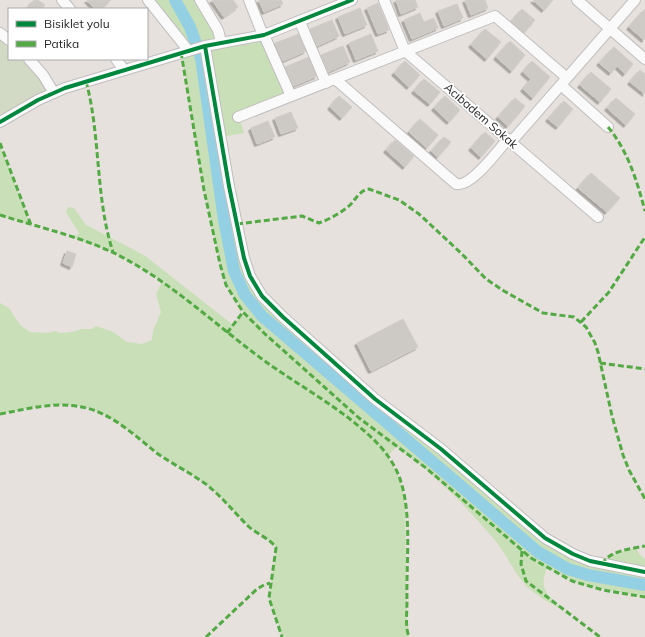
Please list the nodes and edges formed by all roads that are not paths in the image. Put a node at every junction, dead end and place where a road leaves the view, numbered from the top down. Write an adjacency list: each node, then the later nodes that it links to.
1 (62, 0): 10 (street)
2 (148, 0): 18 (street)
3 (200, 0): 16 (street)
4 (249, 0): 13 (street)
5 (337, 0): 13 (street)
6 (352, 0): 11 (street)
7 (384, 0): 19 (street, Acıbadem Sokak)
8 (577, 0): 12 (street)
9 (635, 0): 12 (street)
10 (69, 8)
11 (300, 22): 13 (street); 24 (street)
12 (610, 28): 20 (street); 25 (street)
13 (263, 32): 16 (street); 27 (street)
14 (0, 33): 15 (street)
15 (8, 39)
16 (221, 42): 17 (street)
17 (204, 46): 18 (street); 33 (street)
18 (190, 50): 23 (street)
19 (405, 52): 24 (street); 25 (street); 31 (street, Acıbadem Sokak)
20 (645, 59)
21 (30, 60): 26 (street)
22 (117, 60): 23 (street)
23 (124, 70): 26 (street)
24 (331, 81): 27 (street); 31 (street)
25 (564, 81): 30 (street); 31 (street)
26 (54, 92): 29 (street)
27 (291, 96): 28 (street)
28 (238, 117)
29 (0, 122)
30 (608, 127)
31 (509, 141): 32 (street, Acıbadem Sokak)
32 (598, 217)
33 (645, 572)

